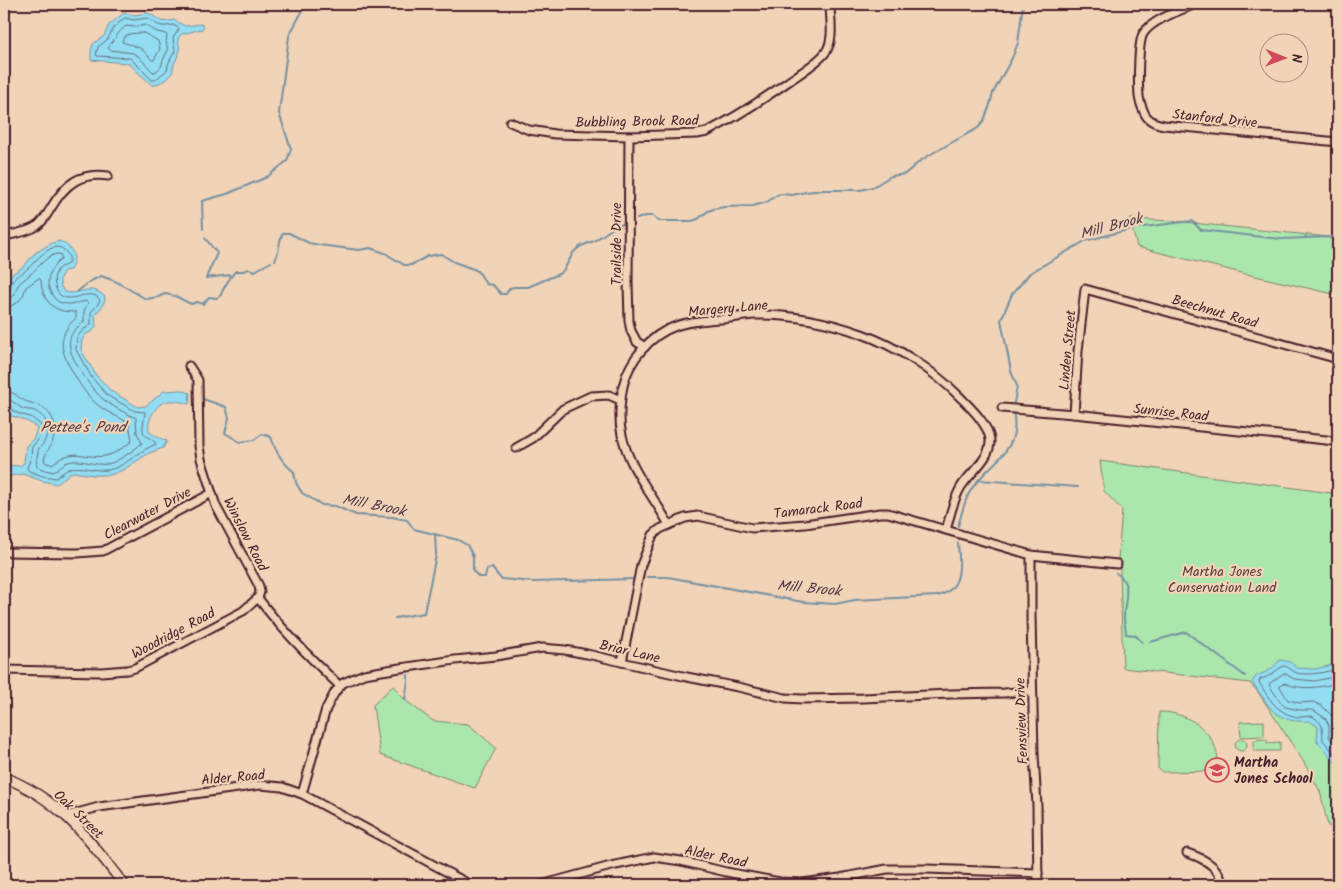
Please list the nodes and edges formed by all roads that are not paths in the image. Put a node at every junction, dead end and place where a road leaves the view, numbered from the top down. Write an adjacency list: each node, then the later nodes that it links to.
1 (830, 4): 4 (street, Bubbling Brook Road)
2 (1196, 4): 5 (street, Stanford Drive)
3 (510, 122): 4 (street, Bubbling Brook Road)
4 (629, 136): 9 (street, Trailside Drive)
5 (1338, 142)
6 (108, 176): 7 (street)
7 (4, 236)
8 (1086, 288): 10 (street, Beechnut Road); 14 (street, Linden Street)
9 (645, 347): 12 (street, Margery Lane); 20 (street, Margery Lane)
10 (1338, 358)
11 (189, 366): 18 (street, Winslow Road)
12 (620, 400): 17 (street); 19 (street, Margery Lane)
13 (1002, 408): 14 (street, Sunrise Road)
14 (1074, 414): 16 (street, Sunrise Road)
15 (1338, 437): 16 (street)
16 (1338, 442)
17 (516, 448)
18 (212, 494): 21 (street, Clearwater Drive); 24 (street, Winslow Road)
19 (669, 525): 20 (street, Tamarack Road); 25 (street, Tamarack Road)
20 (946, 530): 22 (street, Tamarack Road)
21 (4, 552)
22 (1031, 555): 23 (street, Tamarack Road); 28 (street, Fensview Drive)
23 (1117, 564)
24 (258, 598): 26 (street, Woodridge Road); 27 (street, Winslow Road)
25 (622, 662): 27 (street, Briar Lane); 28 (street, Briar Lane)
26 (4, 670)
27 (340, 686): 30 (street)
28 (1032, 691): 33 (street, Fensview Drive)
29 (4, 777): 31 (street, Oak Street)
30 (302, 794): 31 (street, Alder Road); 35 (street, Alder Road)
31 (66, 816): 34 (street, Oak Street)
32 (1187, 854): 38 (street)
33 (1038, 873): 36 (street, Alder Road); 37 (street, Fensview Drive)
34 (124, 885)
35 (471, 885)
36 (541, 885)
37 (1038, 885)
38 (1222, 885)

